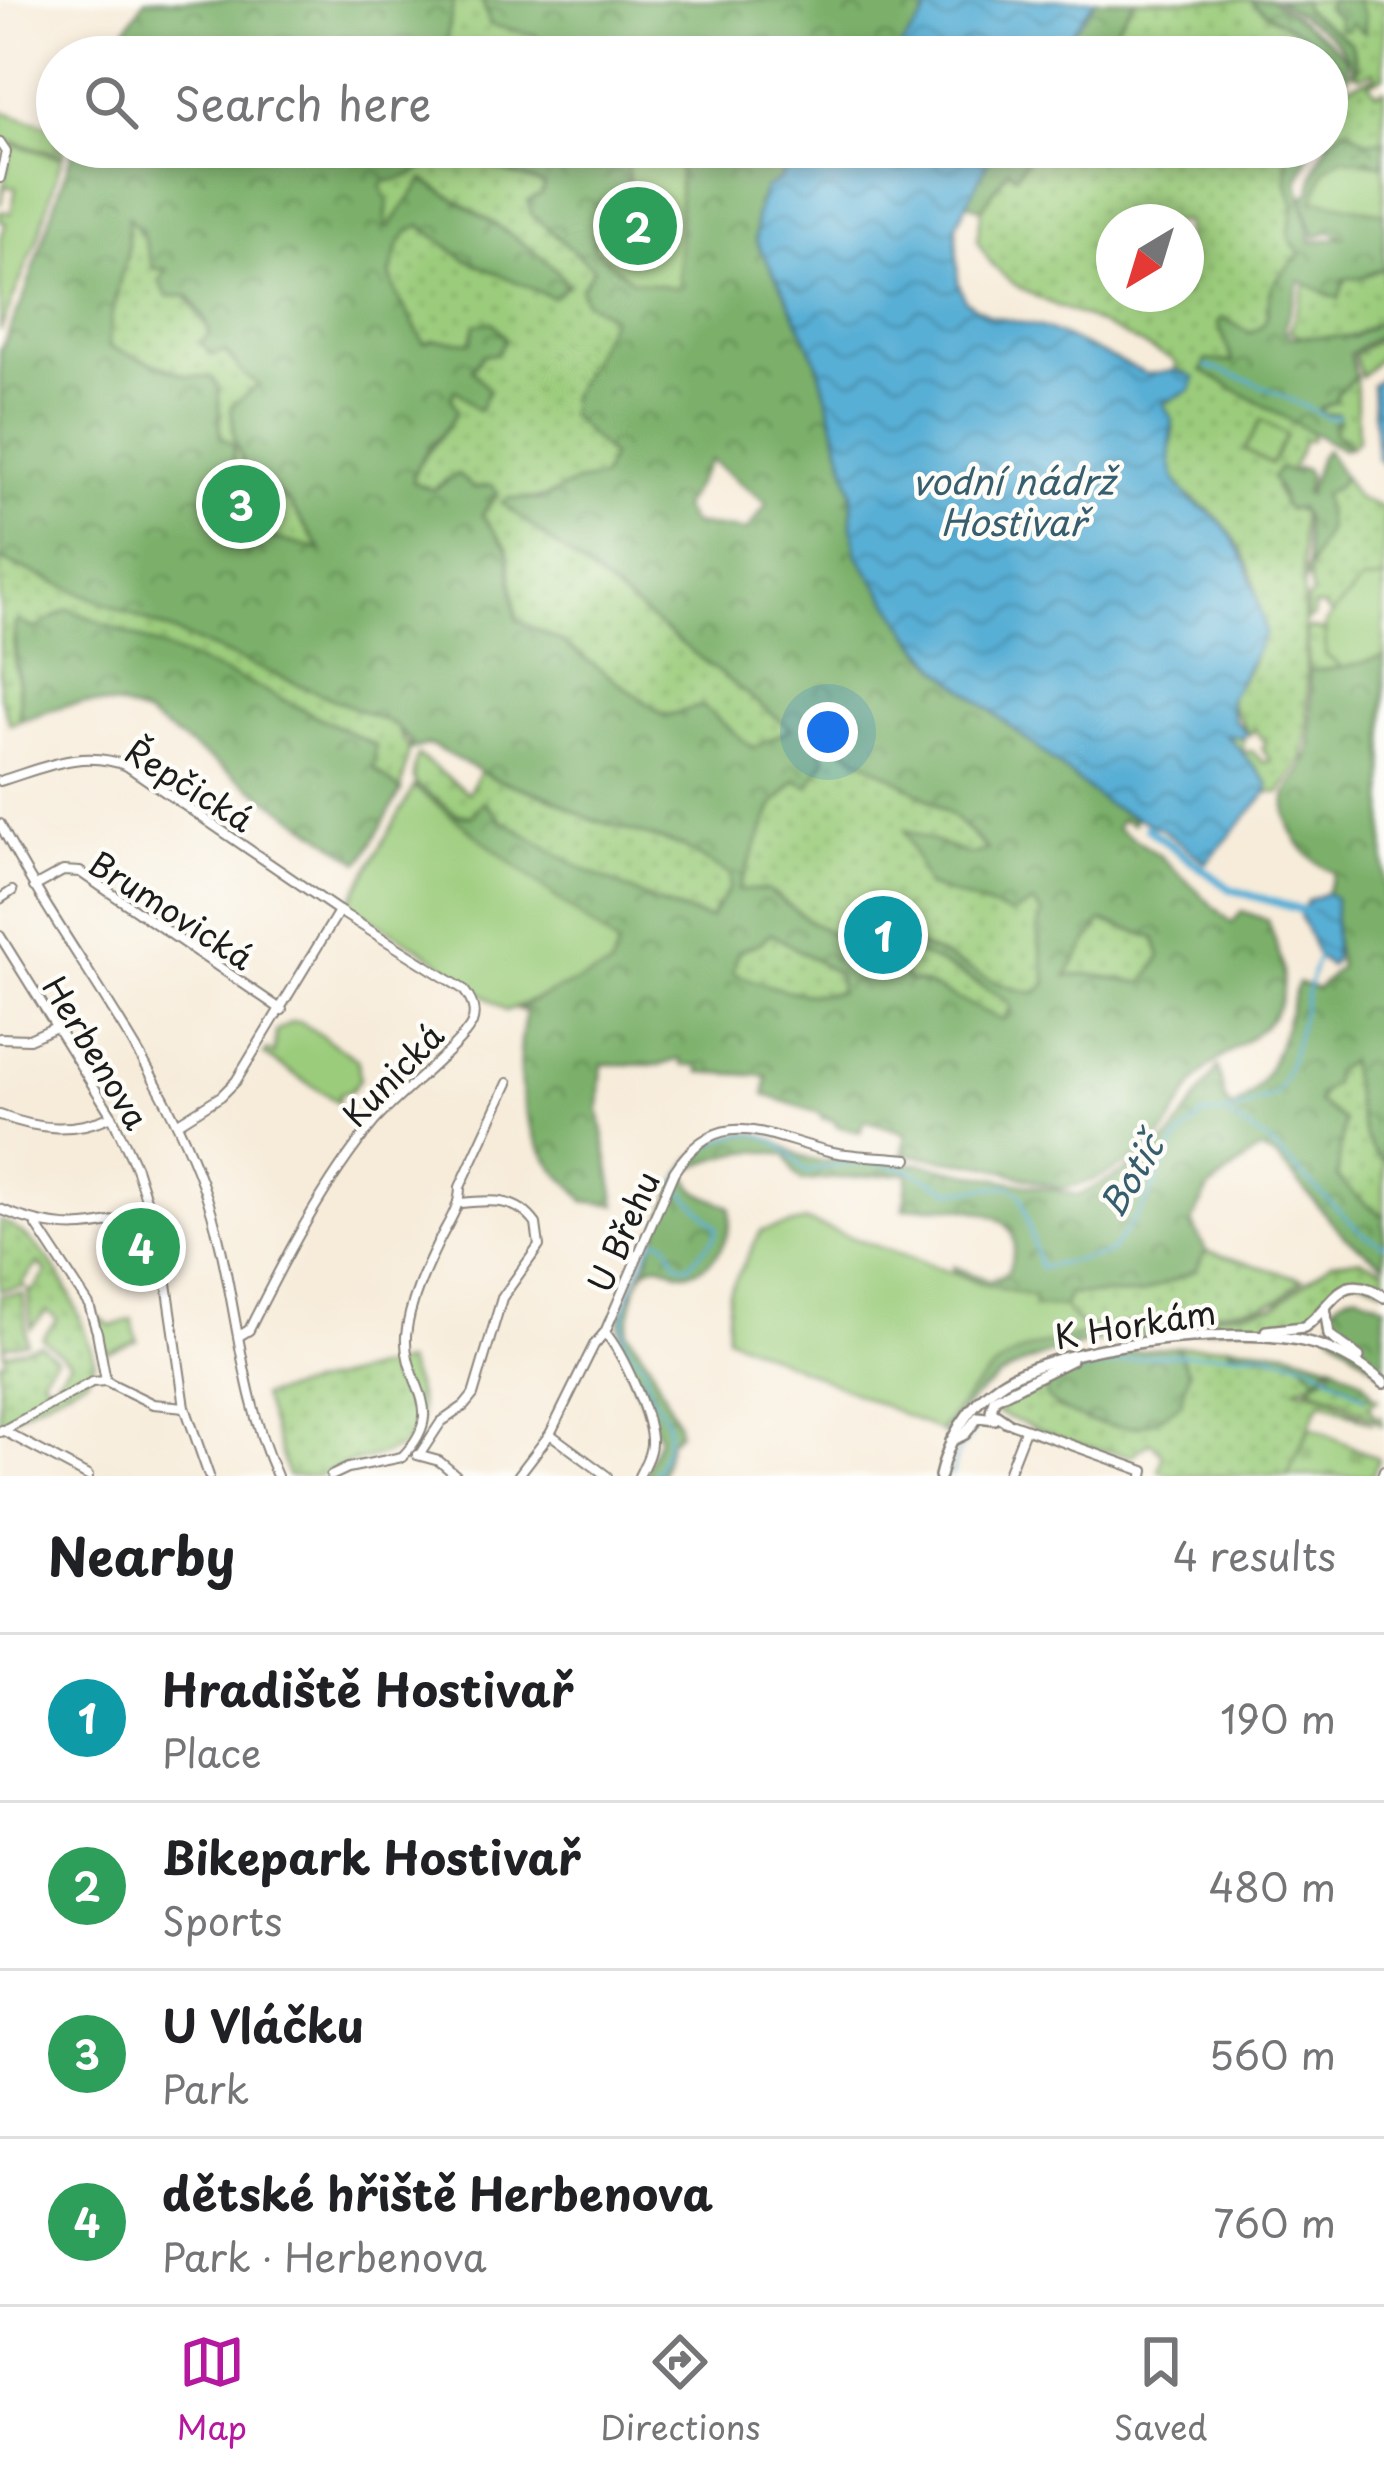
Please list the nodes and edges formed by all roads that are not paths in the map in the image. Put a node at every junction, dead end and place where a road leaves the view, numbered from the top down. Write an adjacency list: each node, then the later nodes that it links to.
1 (0, 143): 2 (street)
2 (0, 178)
3 (0, 781): 8 (street, Řepčická)
4 (0, 824): 5 (street)
5 (34, 886): 10 (street, Brumovická); 16 (street)
6 (12, 891): 7 (street)
7 (0, 899)
8 (340, 911): 10 (street); 24 (street, Kunická)
9 (0, 937): 11 (street, Herbenova)
10 (282, 1010): 16 (street)
11 (56, 1027): 12 (street); 15 (street, Herbenova)
12 (0, 1038)
13 (508, 1083): 18 (street)
14 (0, 1115): 15 (street)
15 (112, 1116): 20 (street, Herbenova)
16 (178, 1123): 25 (street)
17 (908, 1159): 26 (street, U Břehu)
18 (460, 1203): 39 (street); 40 (street)
19 (0, 1209): 21 (street)
20 (151, 1210): 21 (street); 33 (street, Herbenova)
21 (38, 1224): 31 (street)
22 (1384, 1297): 23 (main road)
23 (1325, 1307): 27 (main road); 30 (main road)
24 (255, 1317): 25 (street); 28 (street, Kunická)
25 (236, 1324): 28 (street)
26 (605, 1332): 37 (street); 49 (street, U Břehu)
27 (1253, 1334): 29 (main road, K Horkám); 30 (main road, K Horkám)
28 (239, 1336): 44 (street)
29 (1075, 1356): 34 (main road); 38 (main road, K Horkám)
30 (1372, 1373): 32 (main road, K Horkám)
31 (106, 1381): 33 (street); 36 (street)
32 (1384, 1383)
33 (185, 1407): 43 (street, Herbenova)
34 (1010, 1423): 35 (street); 38 (main road)
35 (1025, 1430): 51 (street); 52 (street)
36 (1, 1431): 42 (street)
37 (550, 1434): 47 (street); 48 (street)
38 (951, 1441): 50 (main road, K Horkám)
39 (420, 1454): 40 (street); 46 (street)
40 (402, 1457): 41 (street)
41 (368, 1471): 45 (street)
42 (88, 1476)
43 (209, 1476)
44 (277, 1476)
45 (331, 1476)
46 (457, 1476)
47 (518, 1476)
48 (607, 1476)
49 (639, 1476)
50 (940, 1476)
51 (1007, 1476)
52 (1143, 1476)

